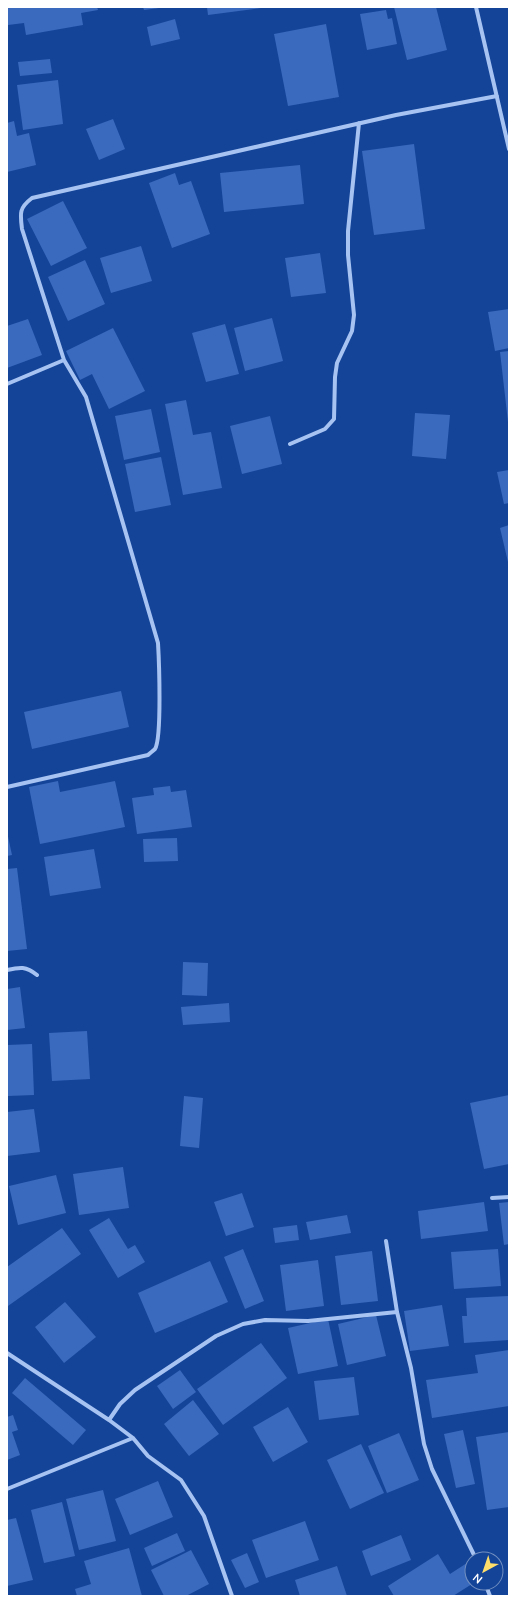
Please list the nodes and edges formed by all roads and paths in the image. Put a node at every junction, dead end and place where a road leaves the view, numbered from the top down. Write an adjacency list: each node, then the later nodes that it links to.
1 (476, 7): 2 (street)
2 (497, 96): 3 (street); 4 (street)
3 (359, 123): 6 (street); 8 (street)
4 (507, 131): 5 (street)
5 (509, 150)
6 (64, 360): 7 (street); 9 (street)
7 (7, 384)
8 (290, 444)
9 (7, 787)
10 (7, 970): 11 (street)
11 (37, 975)
12 (509, 1197): 13 (street)
13 (492, 1198)
14 (386, 1241): 15 (street)
15 (396, 1312): 17 (street); 20 (street)
16 (7, 1353): 17 (street)
17 (109, 1420): 18 (street)
18 (133, 1438): 19 (street); 21 (street)
19 (7, 1489)
20 (472, 1551)
21 (232, 1596)

